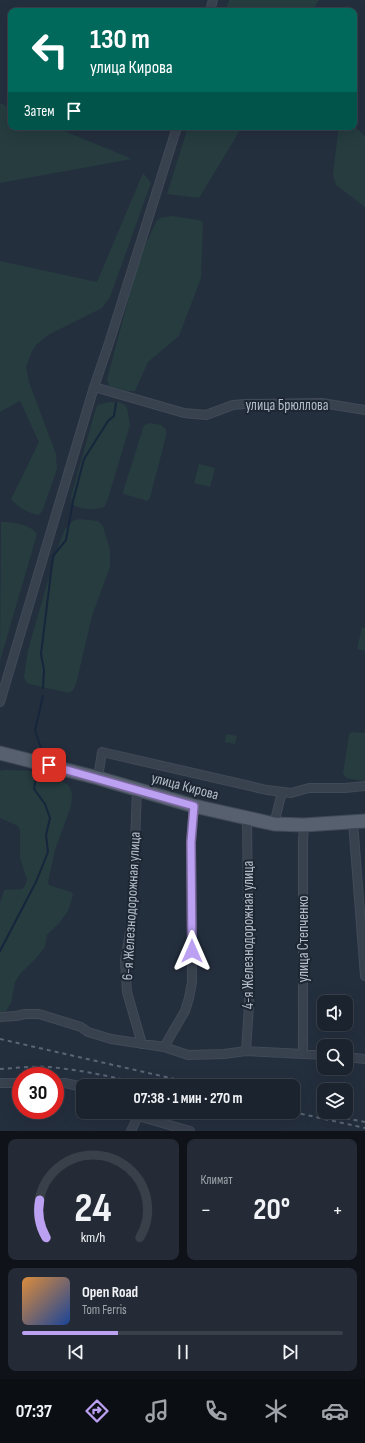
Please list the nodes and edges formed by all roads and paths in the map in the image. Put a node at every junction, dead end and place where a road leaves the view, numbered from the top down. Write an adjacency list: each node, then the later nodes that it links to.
1 (176, 130): 2 (street)
2 (94, 387): 3 (street, улица Брюллова); 4 (street)
3 (365, 410)
4 (0, 702)
5 (0, 753): 6 (main road, улица Кирова)
6 (98, 778): 8 (main road, улица Кирова); 9 (street)
7 (365, 786): 9 (street)
8 (137, 790): 10 (main road, улица Кирова); 17 (street, 6-я Железнодорожная улица)
9 (282, 792): 13 (street)
10 (194, 806): 11 (main road, улица Кирова); 18 (street)
11 (247, 818): 13 (main road, улица Кирова); 19 (street, 4-я Железнодорожная улица)
12 (359, 821): 14 (main road, улица Кирова); 15 (street)
13 (274, 824): 14 (main road, улица Кирова)
14 (304, 825): 20 (street, улица Степченко)
15 (365, 976)
16 (0, 1018): 17 (street)
17 (142, 1044): 18 (street)
18 (164, 1047): 19 (street)
19 (246, 1051): 20 (street)
20 (303, 1053): 21 (street)
21 (317, 1054)
22 (353, 1059): 23 (street)
23 (365, 1060)
24 (0, 1083): 25 (street)
25 (12, 1083)
26 (64, 1083): 27 (street)
27 (76, 1085)
28 (133, 1119): 30 (street)
29 (150, 1119): 31 (street)
30 (131, 1131)
31 (190, 1131)

